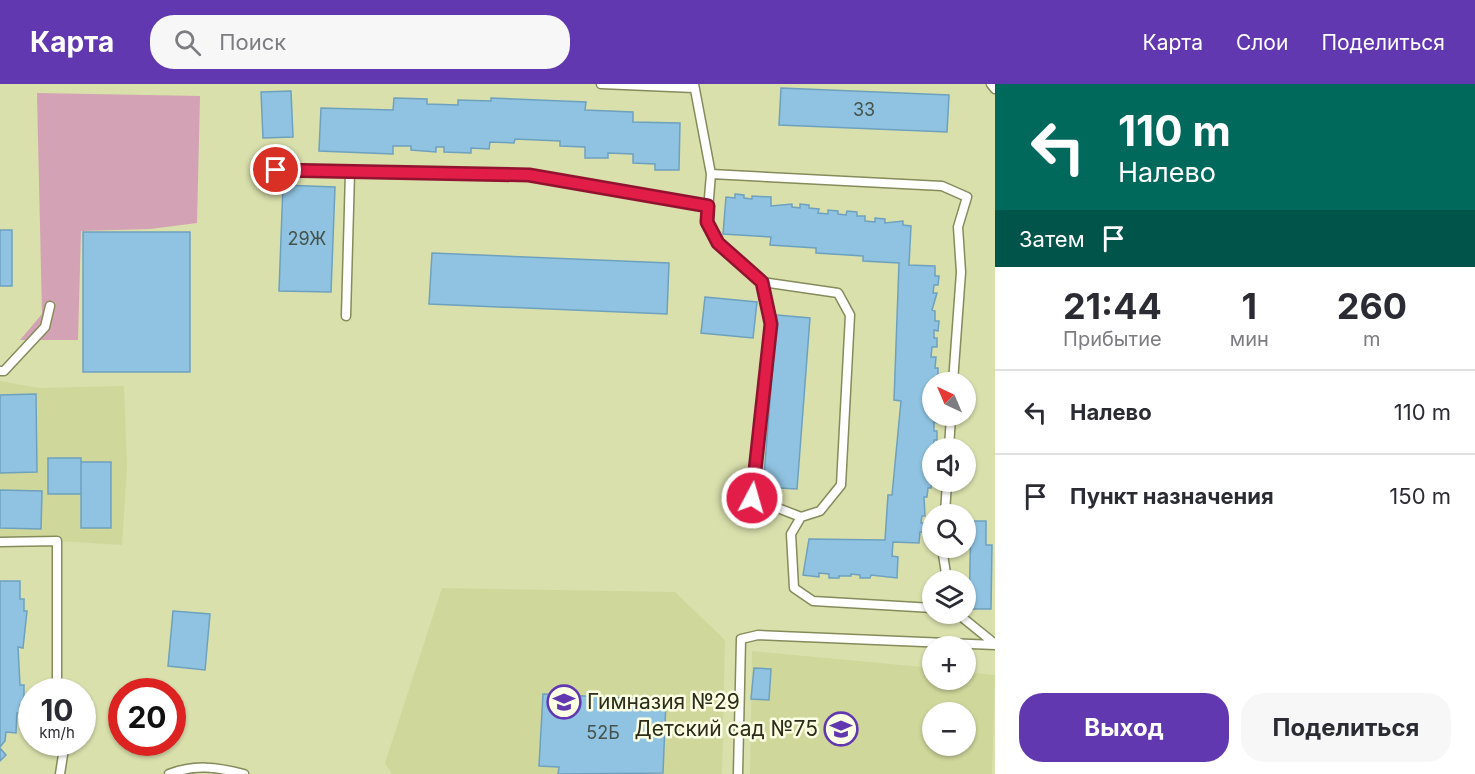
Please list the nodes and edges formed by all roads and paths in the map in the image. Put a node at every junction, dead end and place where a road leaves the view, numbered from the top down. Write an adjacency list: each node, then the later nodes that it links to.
1 (601, 84): 3 (lane)
2 (990, 84): 4 (lane)
3 (694, 86): 7 (lane)
4 (995, 89)
5 (276, 170): 6 (lane)
6 (350, 172): 8 (lane); 11 (lane)
7 (711, 174): 8 (lane); 13 (lane)
8 (708, 206): 9 (lane)
9 (762, 282): 14 (lane); 14 (lane)
10 (50, 306): 12 (lane)
11 (346, 316)
12 (0, 371)
13 (954, 372)
14 (801, 517): 16 (lane)
15 (0, 542): 19 (lane)
16 (922, 607)
17 (970, 624): 18 (lane)
18 (995, 645): 24 (lane)
19 (57, 678)
20 (63, 756): 21 (lane)
21 (60, 774)
22 (169, 774): 23 (lane)
23 (244, 774)
24 (738, 774)

